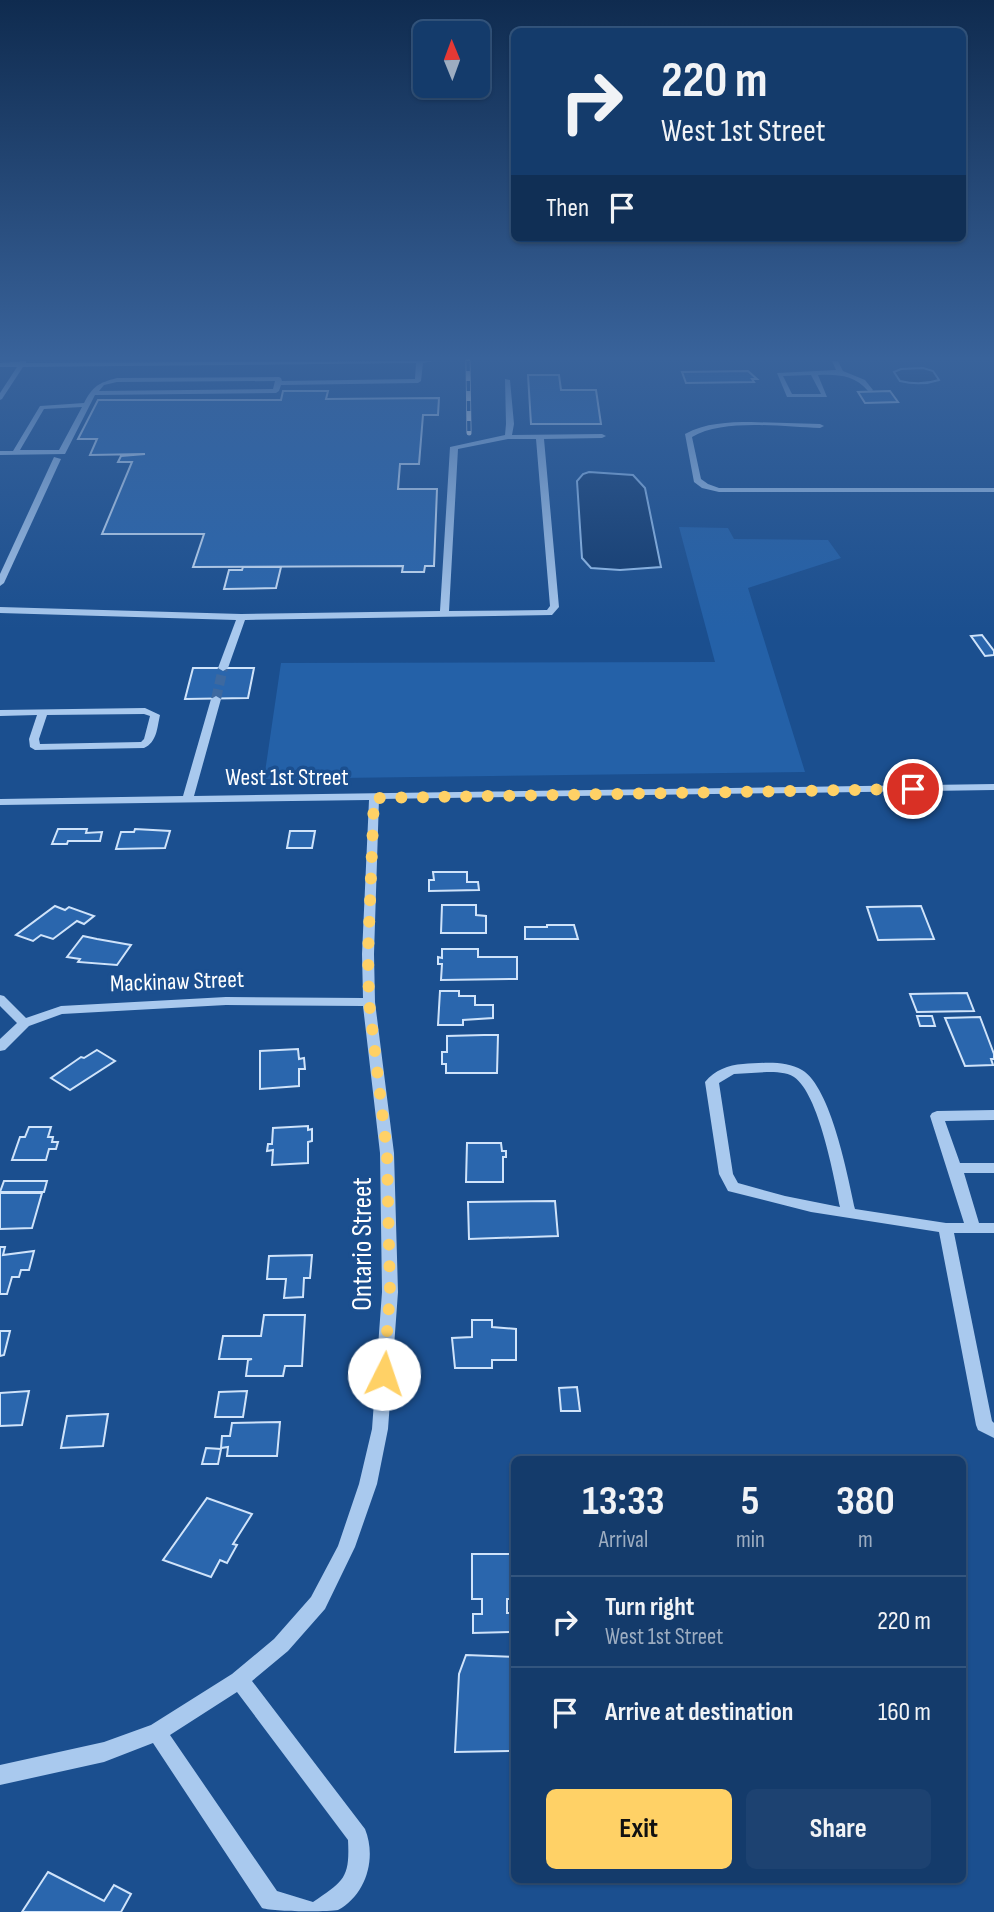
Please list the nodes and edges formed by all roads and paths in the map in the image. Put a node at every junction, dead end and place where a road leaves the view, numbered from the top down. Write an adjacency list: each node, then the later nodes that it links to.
1 (16, 450): 7 (street)
2 (62, 450): 8 (street)
3 (454, 450): 12 (street)
4 (541, 450): 12 (street)
5 (691, 450): 9 (street)
6 (0, 453): 7 (street)
7 (15, 453): 8 (street)
8 (59, 456): 10 (street)
9 (994, 490)
10 (0, 583)
11 (0, 610): 13 (street)
12 (444, 614): 13 (street)
13 (241, 617): 14 (street)
14 (223, 668)
15 (216, 699): 20 (street)
16 (0, 712): 17 (street)
17 (43, 712): 17 (street)
18 (994, 787): 19 (street, West 1st Street)
19 (374, 798): 20 (street, West 1st Street); 23 (street, Ontario Street)
20 (188, 799): 21 (street, West 1st Street)
21 (0, 802)
22 (0, 999): 24 (street)
23 (369, 1002): 24 (street, Mackinaw Street); 34 (street, Ontario Street)
24 (24, 1023): 25 (street, Mackinaw Street)
25 (0, 1047)
26 (994, 1115): 27 (street)
27 (955, 1168): 28 (street); 31 (street)
28 (994, 1168)
29 (848, 1211): 29 (street); 30 (street)
30 (946, 1228): 31 (street); 33 (street)
31 (973, 1228): 32 (street)
32 (994, 1228)
33 (994, 1431)
34 (239, 1680): 35 (street, Ontario Street); 37 (street)
35 (158, 1732): 36 (street, Ontario Street); 37 (street)
36 (0, 1775)
37 (314, 1912)

